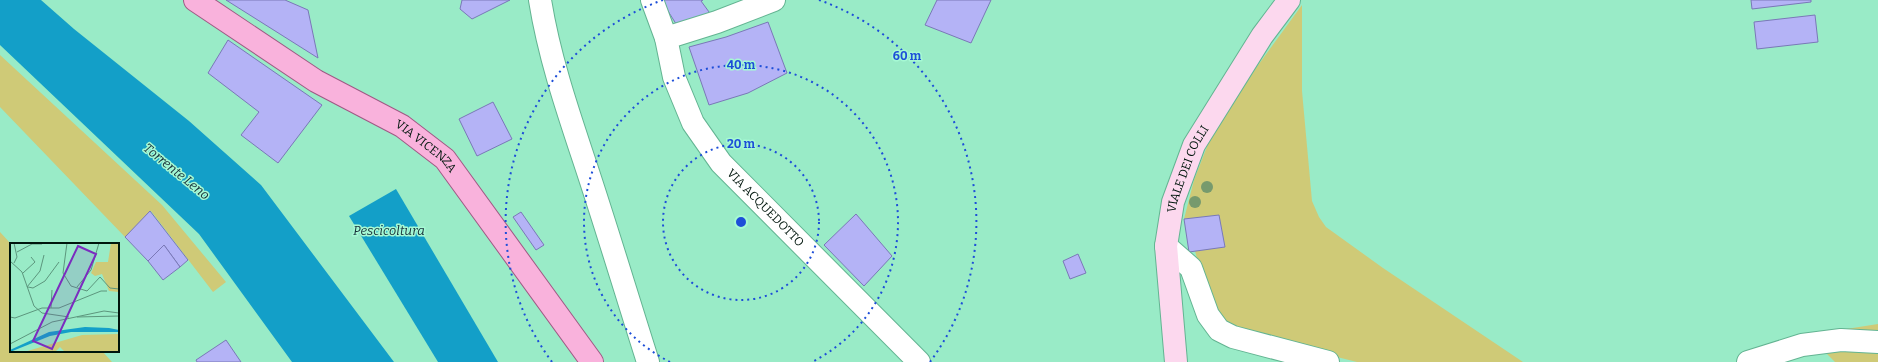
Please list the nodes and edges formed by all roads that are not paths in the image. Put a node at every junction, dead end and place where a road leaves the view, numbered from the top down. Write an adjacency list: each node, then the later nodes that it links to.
1 (195, 0): 9 (main road, VIA VICENZA)
2 (540, 0): 10 (street)
3 (652, 0): 6 (street, VIA ACQUEDOTTO)
4 (774, 0): 6 (street)
5 (1289, 0): 7 (main road, VIALE DEI COLLI)
6 (666, 38): 11 (street, VIA ACQUEDOTTO)
7 (1166, 246): 12 (main road, VIALE DEI COLLI); 13 (street)
8 (1878, 342): 14 (street)
9 (592, 362)
10 (648, 362)
11 (919, 362)
12 (1176, 362)
13 (1328, 362)
14 (1748, 362)

